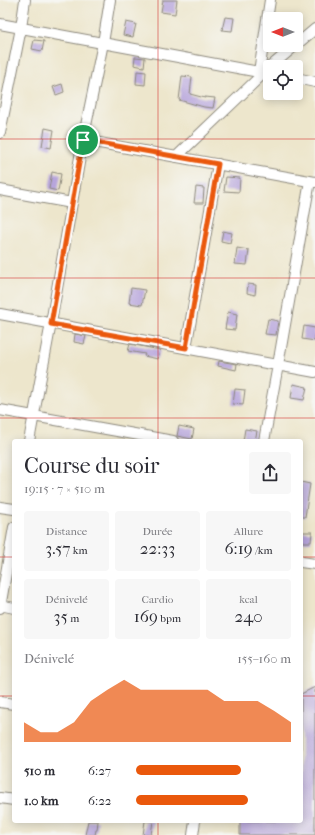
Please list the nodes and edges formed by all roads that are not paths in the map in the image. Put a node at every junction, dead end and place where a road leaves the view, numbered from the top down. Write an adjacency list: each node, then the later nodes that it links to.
1 (25, 0): 5 (street)
2 (110, 0): 8 (street)
3 (270, 0): 10 (street)
4 (0, 24): 5 (street)
5 (21, 28): 8 (street); 16 (street)
6 (315, 28): 7 (street)
7 (303, 39)
8 (103, 43): 12 (street); 17 (street)
9 (288, 52): 11 (street)
10 (267, 60)
11 (279, 60)
12 (263, 69)
13 (263, 74): 18 (street)
14 (303, 79): 15 (street)
15 (315, 82)
16 (0, 133)
17 (83, 140): 18 (street); 22 (street)
18 (176, 157): 19 (street)
19 (218, 164): 20 (street); 25 (street)
20 (313, 181): 26 (street)
21 (0, 190): 22 (street)
22 (72, 203): 24 (street)
23 (0, 314): 24 (street)
24 (51, 324): 25 (street); 29 (street)
25 (186, 348): 26 (street)
26 (278, 365): 27 (street); 32 (street)
27 (315, 372)
28 (0, 410): 29 (street)
29 (34, 416): 30 (street); 31 (street)
30 (29, 439)
31 (162, 439)
32 (264, 439)
33 (0, 507): 34 (street)
34 (12, 509)
35 (12, 538): 38 (street)
36 (303, 562): 37 (street)
37 (315, 564)
38 (0, 606): 39 (street)
39 (12, 608)
40 (0, 702): 41 (street)
41 (12, 704)
42 (0, 798): 43 (street)
43 (12, 800)
44 (195, 823): 45 (street)
45 (193, 835)

